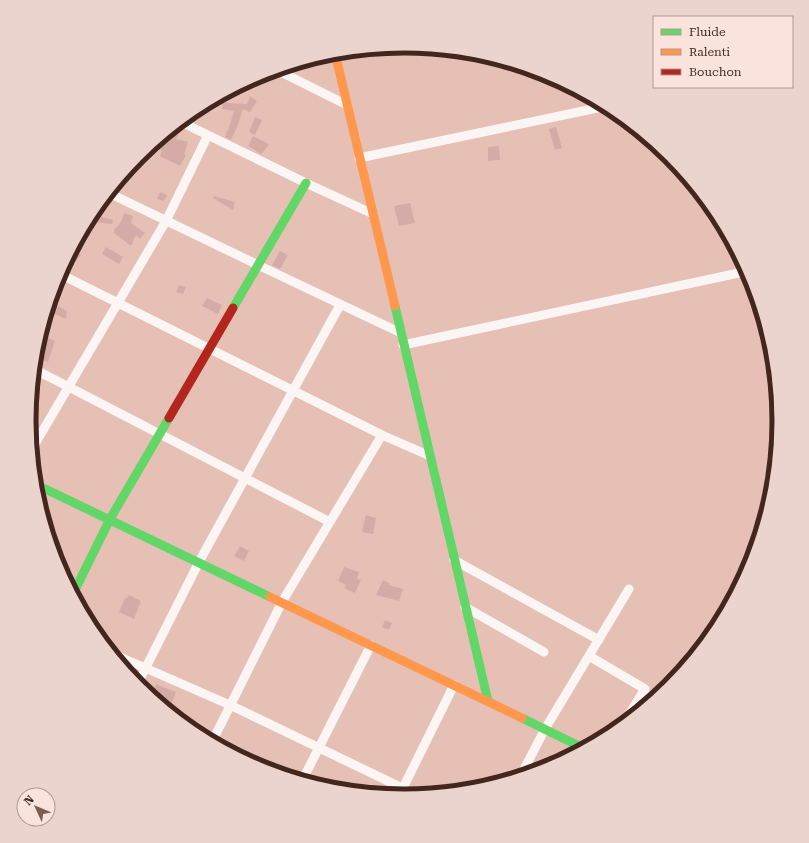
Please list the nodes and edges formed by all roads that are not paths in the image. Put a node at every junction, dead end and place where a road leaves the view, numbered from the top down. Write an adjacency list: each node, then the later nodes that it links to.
1 (336, 59): 3 (street)
2 (285, 73): 3 (street)
3 (347, 105): 7 (street)
4 (598, 108): 7 (street)
5 (186, 125): 6 (street)
6 (208, 135): 8 (street); 11 (street)
7 (359, 158): 10 (street)
8 (306, 183): 10 (street); 12 (street)
9 (113, 195): 11 (street)
10 (373, 214): 17 (street)
11 (166, 221): 12 (street); 15 (street)
12 (258, 265): 16 (street); 19 (street)
13 (741, 272): 18 (street)
14 (66, 277): 15 (street)
15 (118, 303): 19 (street); 21 (street)
16 (340, 305): 17 (street); 22 (street)
17 (401, 333): 18 (street)
18 (404, 344): 26 (street)
19 (209, 349): 22 (street); 23 (street)
20 (39, 372): 21 (street)
21 (68, 386): 23 (street); 25 (street)
22 (293, 390): 24 (street); 27 (street)
23 (160, 434): 27 (street); 29 (street)
24 (382, 435): 26 (street); 30 (street)
25 (37, 441)
26 (430, 456): 31 (street)
27 (245, 478): 30 (street); 32 (street)
28 (42, 487): 29 (street)
29 (110, 520): 32 (street); 33 (street)
30 (330, 522): 35 (street)
31 (454, 560): 36 (street); 37 (street)
32 (199, 562): 35 (street); 42 (street)
33 (76, 588)
34 (629, 589): 37 (street)
35 (282, 602): 38 (street); 46 (street)
36 (465, 607): 39 (street); 45 (street)
37 (598, 640): 40 (street)
38 (371, 644): 44 (street); 51 (street)
39 (544, 652)
40 (589, 656): 47 (street); 48 (street)
41 (122, 658): 42 (street)
42 (146, 668): 43 (street); 46 (street)
43 (141, 678)
44 (454, 685): 45 (street); 55 (street)
45 (488, 701): 48 (street)
46 (230, 705): 49 (street); 51 (street)
47 (630, 713)
48 (545, 729): 50 (street); 52 (street)
49 (214, 737)
50 (579, 746)
51 (319, 747): 53 (street); 54 (street)
52 (524, 770)
53 (305, 776)
54 (397, 790)
55 (402, 790)

